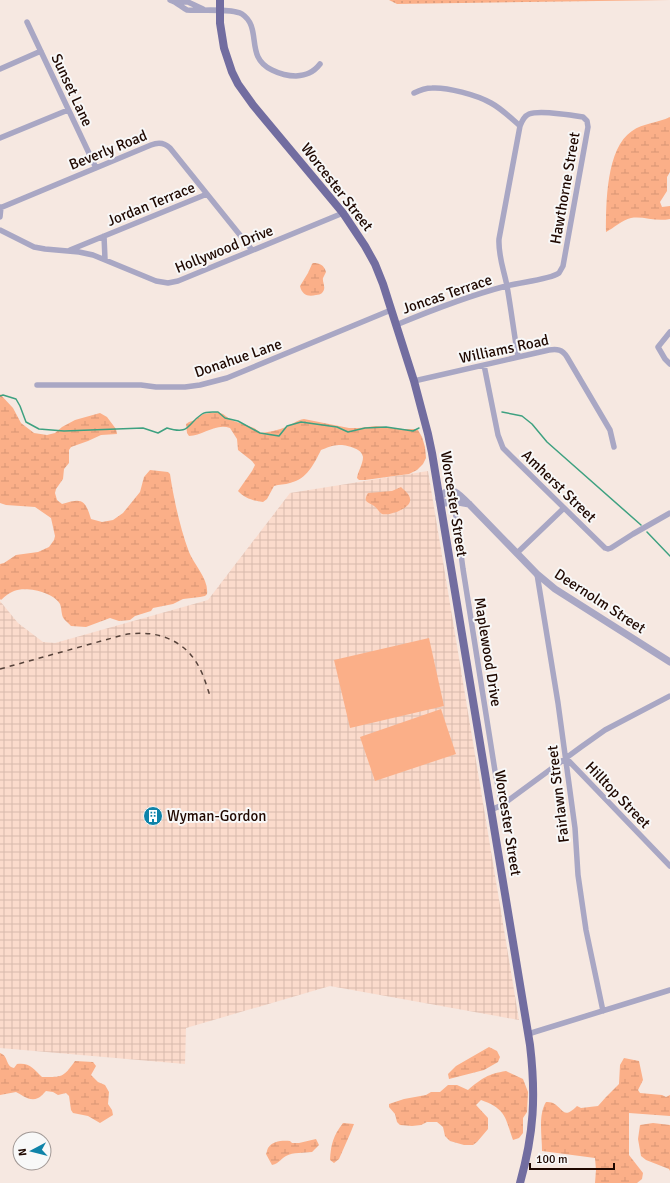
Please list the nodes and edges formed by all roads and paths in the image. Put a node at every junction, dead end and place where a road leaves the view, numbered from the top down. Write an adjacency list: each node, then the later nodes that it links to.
1 (170, 0): 3 (street)
2 (220, 0): 5 (main road, Worcester Street)
3 (176, 2): 4 (street); 4 (street)
4 (205, 10): 5 (street)
5 (220, 11): 8 (street); 17 (main road, Worcester Street)
6 (27, 22): 7 (street, Sunset Lane)
7 (41, 51): 9 (street); 11 (street, Sunset Lane)
8 (320, 64)
9 (0, 69)
10 (414, 93): 12 (street)
11 (68, 110): 13 (street); 14 (street, Sunset Lane)
12 (520, 126): 24 (street); 24 (street, Hawthorne Street)
13 (0, 138)
14 (96, 168): 15 (street, Beverly Road); 16 (street, Beverly Road)
15 (207, 194): 20 (street, Jordan Terrace); 21 (street, Beverly Road)
16 (0, 208): 18 (street)
17 (343, 213): 21 (street, Hollywood Drive); 25 (main road, Worcester Street)
18 (0, 217)
19 (0, 230): 22 (street, Hollywood Drive)
20 (104, 236): 22 (street, Jordan Terrace); 23 (street, Jordan Terrace)
21 (252, 250): 23 (street, Hollywood Drive)
22 (68, 251): 23 (street, Hollywood Drive)
23 (105, 259)
24 (507, 286): 26 (street, Joncas Terrace); 28 (street)
25 (391, 310): 26 (main road, Worcester Street); 32 (street, Donahue Lane)
26 (396, 325): 31 (main road, Worcester Street)
27 (670, 332): 29 (street)
28 (518, 357): 30 (street, Williams Road); 33 (street, Williams Road)
29 (670, 364)
30 (484, 365): 31 (street, Williams Road); 37 (street, Amherst Street)
31 (414, 381): 34 (main road, Worcester Street)
32 (37, 385)
33 (614, 447)
34 (439, 499): 35 (street); 36 (street, Deernolm Street); 45 (main road, Worcester Street)
35 (454, 502): 36 (street); 44 (street, Maplewood Drive)
36 (469, 504): 39 (street, Deernolm Street)
37 (564, 508): 38 (street, Amherst Street); 39 (street)
38 (670, 513)
39 (517, 553): 40 (street, Deernolm Street)
40 (537, 574): 41 (street, Deernolm Street); 43 (street, Fairlawn Street)
41 (670, 662)
42 (670, 696): 43 (street)
43 (566, 758): 44 (street); 46 (street, Hilltop Street); 48 (street, Fairlawn Street)
44 (502, 805): 45 (street)
45 (491, 810): 49 (main road, Worcester Street)
46 (670, 866)
47 (670, 990): 48 (street)
48 (603, 1011): 49 (street)
49 (528, 1034): 50 (main road, Worcester Street)
50 (520, 1183)

